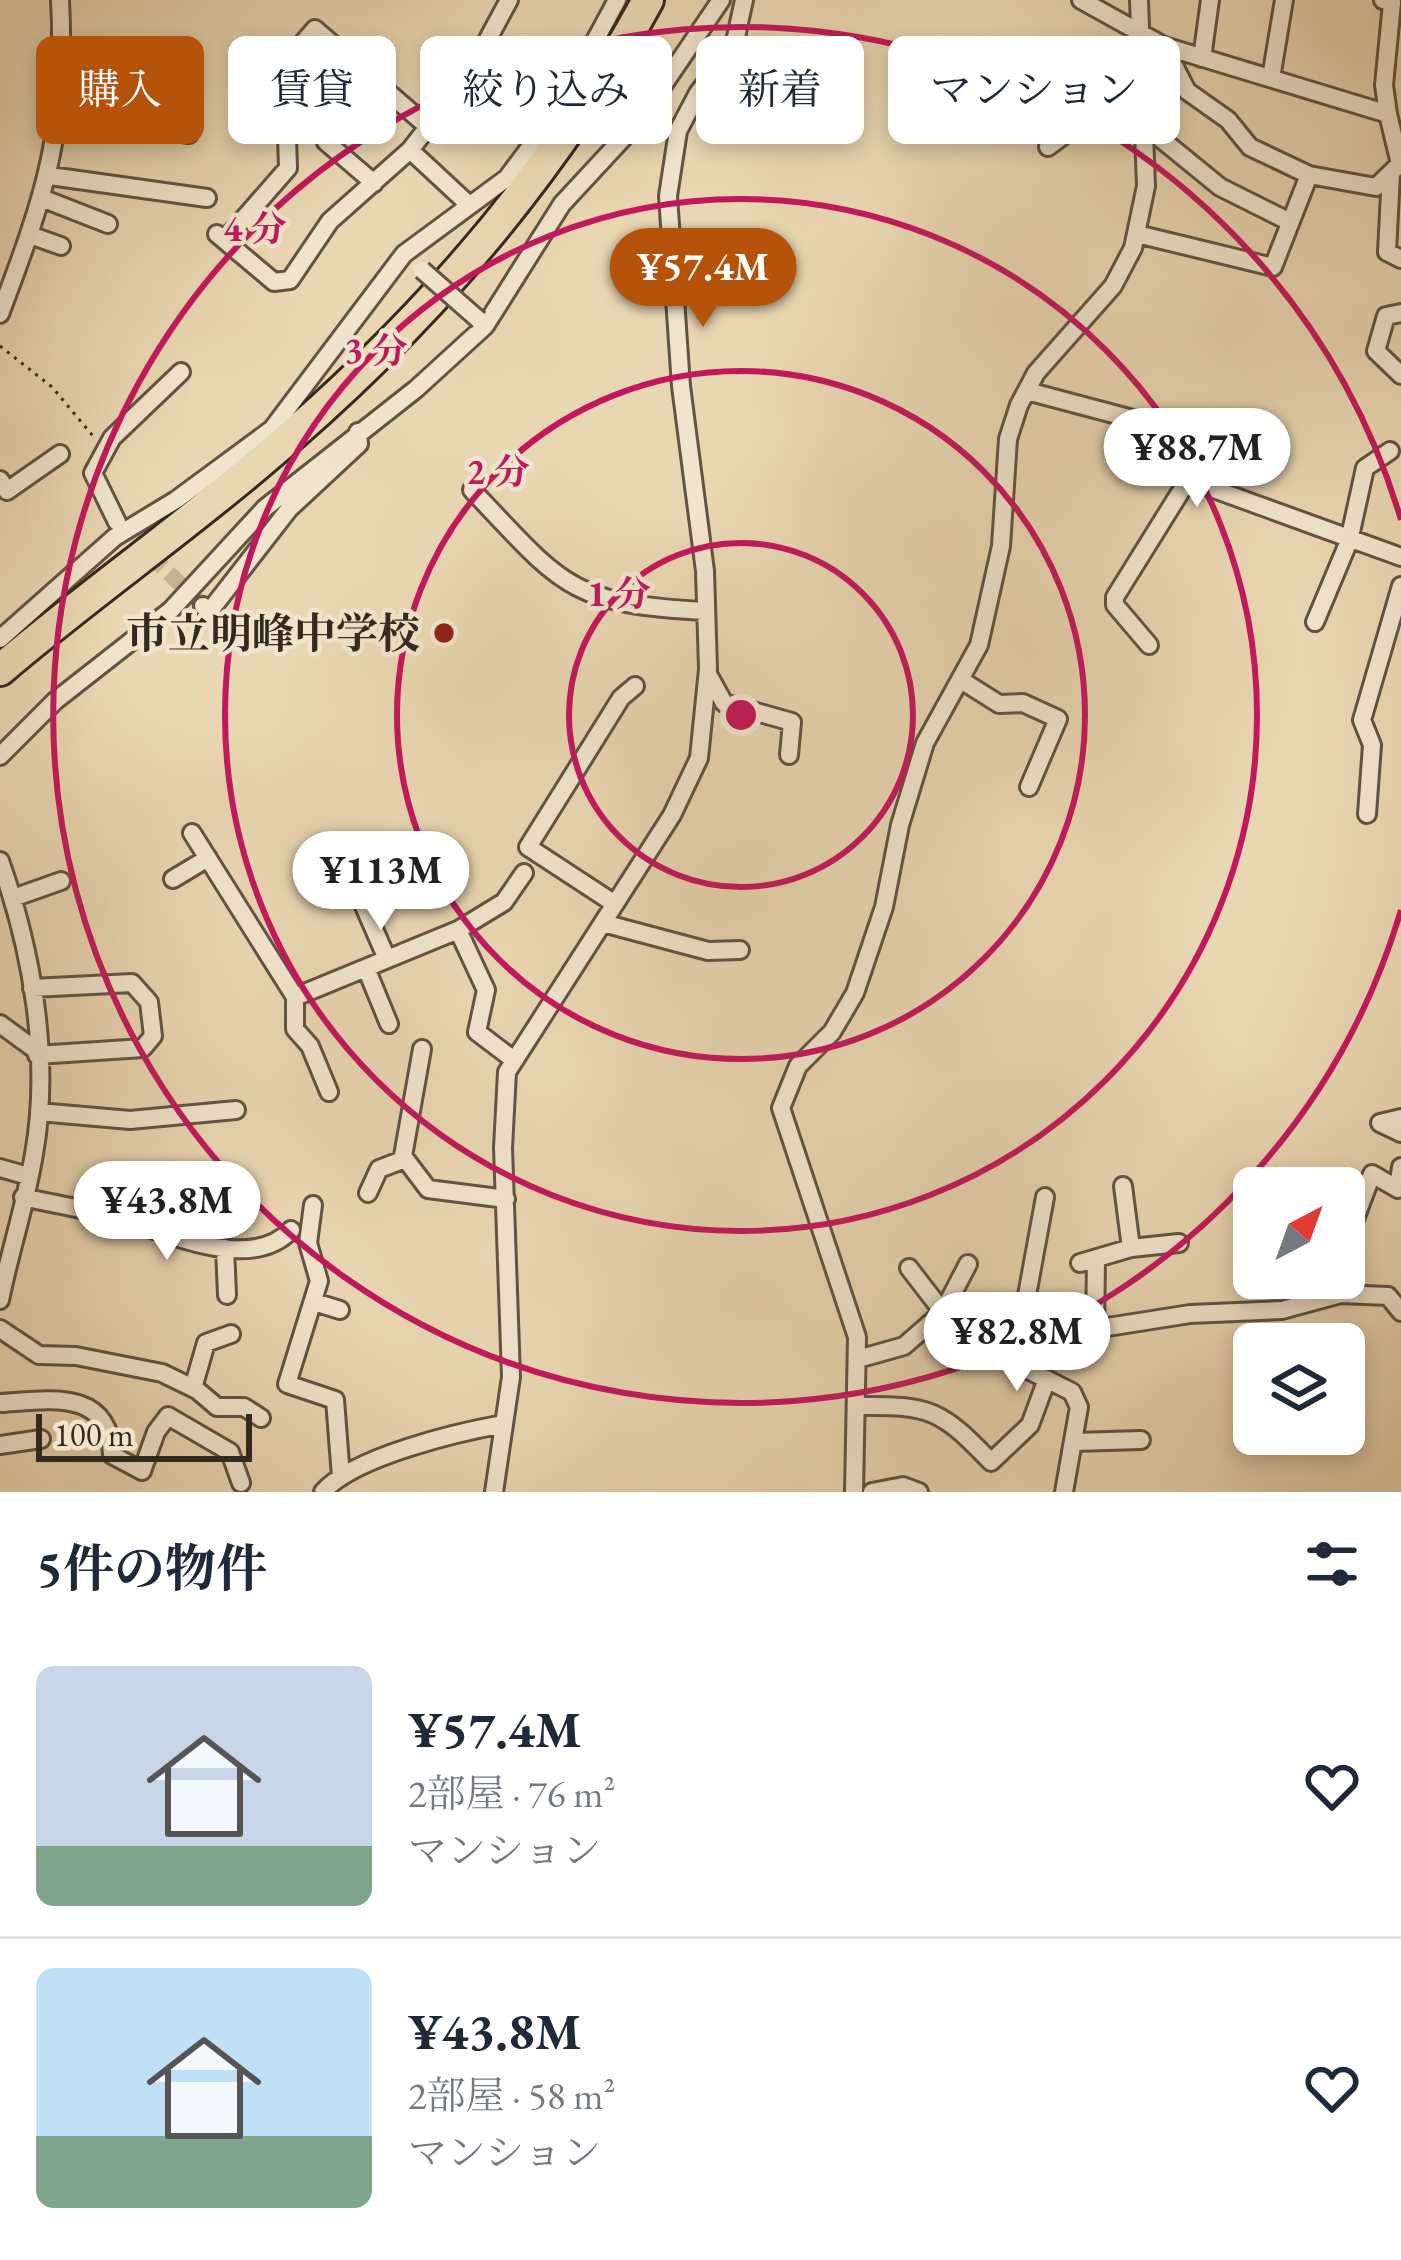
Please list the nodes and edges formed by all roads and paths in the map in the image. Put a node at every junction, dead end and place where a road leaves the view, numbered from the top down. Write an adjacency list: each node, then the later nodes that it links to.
1 (60, 0): 12 (street)
2 (509, 0): 13 (street)
3 (617, 0): 37 (street)
4 (648, 0): 68 (highway)
5 (721, 0): 47 (street)
6 (744, 0): 64 (street)
7 (1082, 0): 14 (street)
8 (1139, 0): 14 (street)
9 (1210, 0): 16 (street)
10 (1283, 0): 18 (street)
11 (1383, 0): 20 (street)
12 (60, 36)
13 (490, 36)
14 (1139, 36)
15 (1180, 51): 16 (street)
16 (1202, 58): 18 (street)
17 (1180, 78): 32 (street)
18 (1271, 78): 20 (street)
19 (396, 98): 21 (street)
20 (1388, 114): 31 (street)
21 (420, 118)
22 (420, 136): 30 (street)
23 (55, 144): 33 (street)
24 (287, 144): 34 (street)
25 (328, 144): 34 (street)
26 (1052, 144): 29 (street)
27 (1145, 144): 40 (street)
28 (1167, 144): 38 (street)
29 (1048, 147)
30 (410, 150): 34 (street); 37 (street)
31 (1398, 166): 32 (street); 44 (street)
32 (1309, 175): 38 (street)
33 (50, 176): 35 (street); 36 (street)
34 (374, 183)
35 (207, 198)
36 (44, 199): 39 (street); 41 (street)
37 (466, 202): 43 (street)
38 (1290, 222): 40 (street)
39 (108, 224)
40 (1137, 234): 51 (street)
41 (30, 235): 42 (street); 46 (street)
42 (61, 246)
43 (404, 254): 47 (street, bridge); 66 (street)
44 (1401, 259)
45 (1401, 313): 50 (street)
46 (0, 314)
47 (482, 323): 52 (street)
48 (0, 346): 53 (path)
49 (181, 372): 53 (street)
50 (1401, 375)
51 (1028, 391): 56 (street); 70 (street)
52 (358, 432): 63 (street); 73 (street)
53 (105, 448): 59 (street)
54 (1390, 451): 60 (street)
55 (60, 454): 57 (street)
56 (1191, 475): 60 (street); 67 (street)
57 (0, 480)
58 (472, 490): 64 (street)
59 (117, 522)
60 (1348, 541): 61 (street); 65 (street)
61 (1401, 557)
62 (1401, 586): 75 (street)
63 (202, 606)
64 (704, 611): 69 (street)
65 (1315, 622)
66 (0, 639)
67 (1149, 645)
68 (0, 670)
69 (707, 673): 72 (street); 83 (street)
70 (961, 680): 74 (street); 131 (street)
71 (635, 686): 83 (street)
72 (789, 755)
73 (0, 756)
74 (1029, 788)
75 (1367, 814)
76 (193, 832): 77 (street)
77 (208, 858): 80 (street); 91 (street)
78 (0, 861): 84 (street)
79 (524, 873): 86 (street)
80 (172, 879)
81 (62, 881): 84 (street)
82 (383, 898): 88 (street)
83 (615, 904): 85 (street)
84 (10, 907): 90 (street)
85 (603, 922): 87 (street); 96 (street)
86 (458, 930): 88 (street); 96 (street)
87 (740, 950)
88 (387, 959): 89 (street)
89 (366, 968): 91 (street); 93 (street)
90 (32, 988): 94 (street); 94 (street)
91 (295, 997): 97 (street)
92 (0, 1024): 94 (street)
93 (389, 1024)
94 (37, 1053): 99 (street)
95 (416, 1056): 102 (street)
96 (514, 1060): 111 (street)
97 (329, 1092)
98 (236, 1110): 99 (street)
99 (39, 1112): 105 (street)
100 (1401, 1118): 101 (street)
101 (1401, 1133)
102 (405, 1159): 107 (street); 111 (street)
103 (1401, 1167): 108 (street)
104 (0, 1168): 105 (street)
105 (28, 1176): 109 (street)
106 (1124, 1186): 116 (street)
107 (368, 1192)
108 (1365, 1192)
109 (23, 1197): 115 (street); 122 (street)
110 (1045, 1197): 127 (street)
111 (506, 1199): 137 (street)
112 (313, 1205): 123 (street)
113 (291, 1230): 115 (street)
114 (1179, 1243): 116 (street)
115 (225, 1248): 120 (street)
116 (1131, 1248): 129 (street)
117 (968, 1264): 126 (street)
118 (909, 1268): 126 (street)
119 (1365, 1291): 125 (street)
120 (227, 1294)
121 (1309, 1299): 129 (street)
122 (0, 1300)
123 (314, 1302): 124 (street); 142 (street)
124 (340, 1310)
125 (1401, 1312)
126 (951, 1313): 127 (street); 131 (street); 132 (street)
127 (1021, 1328): 129 (street)
128 (0, 1329): 133 (street)
129 (1095, 1331)
130 (231, 1334): 133 (street)
131 (858, 1359): 135 (street)
132 (1046, 1379): 135 (street); 140 (street)
133 (194, 1388): 136 (street)
134 (0, 1403): 143 (street)
135 (859, 1406): 146 (street)
136 (261, 1418)
137 (504, 1424): 142 (street); 145 (street)
138 (40, 1439): 141 (street)
139 (1141, 1440): 140 (street)
140 (1075, 1442): 149 (street)
141 (0, 1445)
142 (341, 1478): 144 (street)
143 (241, 1483)
144 (323, 1492)
145 (494, 1492)
146 (854, 1492)
147 (872, 1492): 148 (street)
148 (919, 1492)
149 (1064, 1492)

